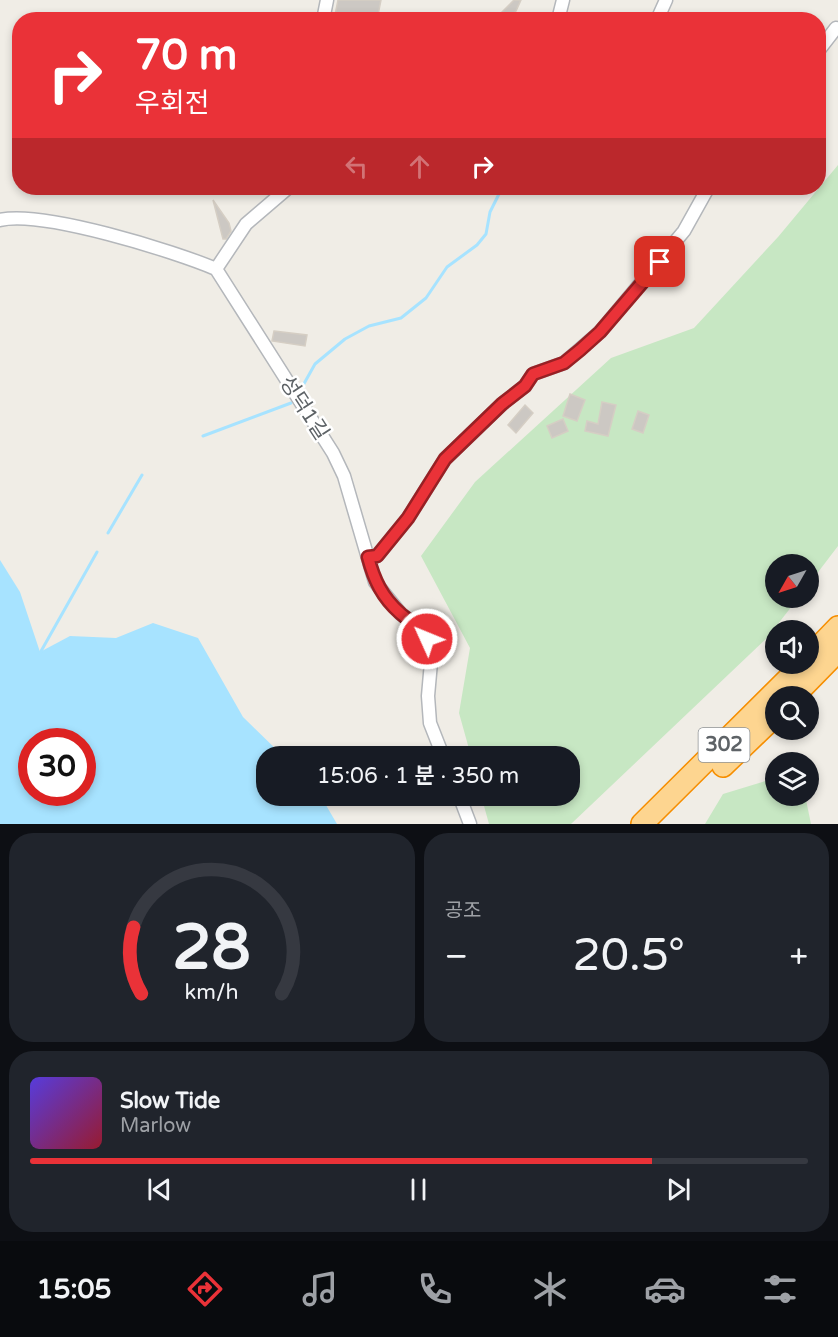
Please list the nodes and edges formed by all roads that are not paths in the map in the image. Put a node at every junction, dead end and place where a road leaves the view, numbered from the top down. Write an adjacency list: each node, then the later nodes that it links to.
1 (836, 28): 2 (street)
2 (826, 42)
3 (280, 195): 6 (street)
4 (704, 195): 7 (street)
5 (0, 220): 6 (street)
6 (216, 269): 7 (street, 성덕1길)
7 (368, 557): 14 (street, 성덕1길)
8 (838, 627): 9 (highway)
9 (819, 647)
10 (838, 651): 12 (highway)
11 (793, 674): 17 (highway, 302)
12 (804, 686)
13 (765, 726): 18 (highway, 302)
14 (439, 746)
15 (463, 806): 16 (street)
16 (470, 824)
17 (642, 824)
18 (662, 824)

